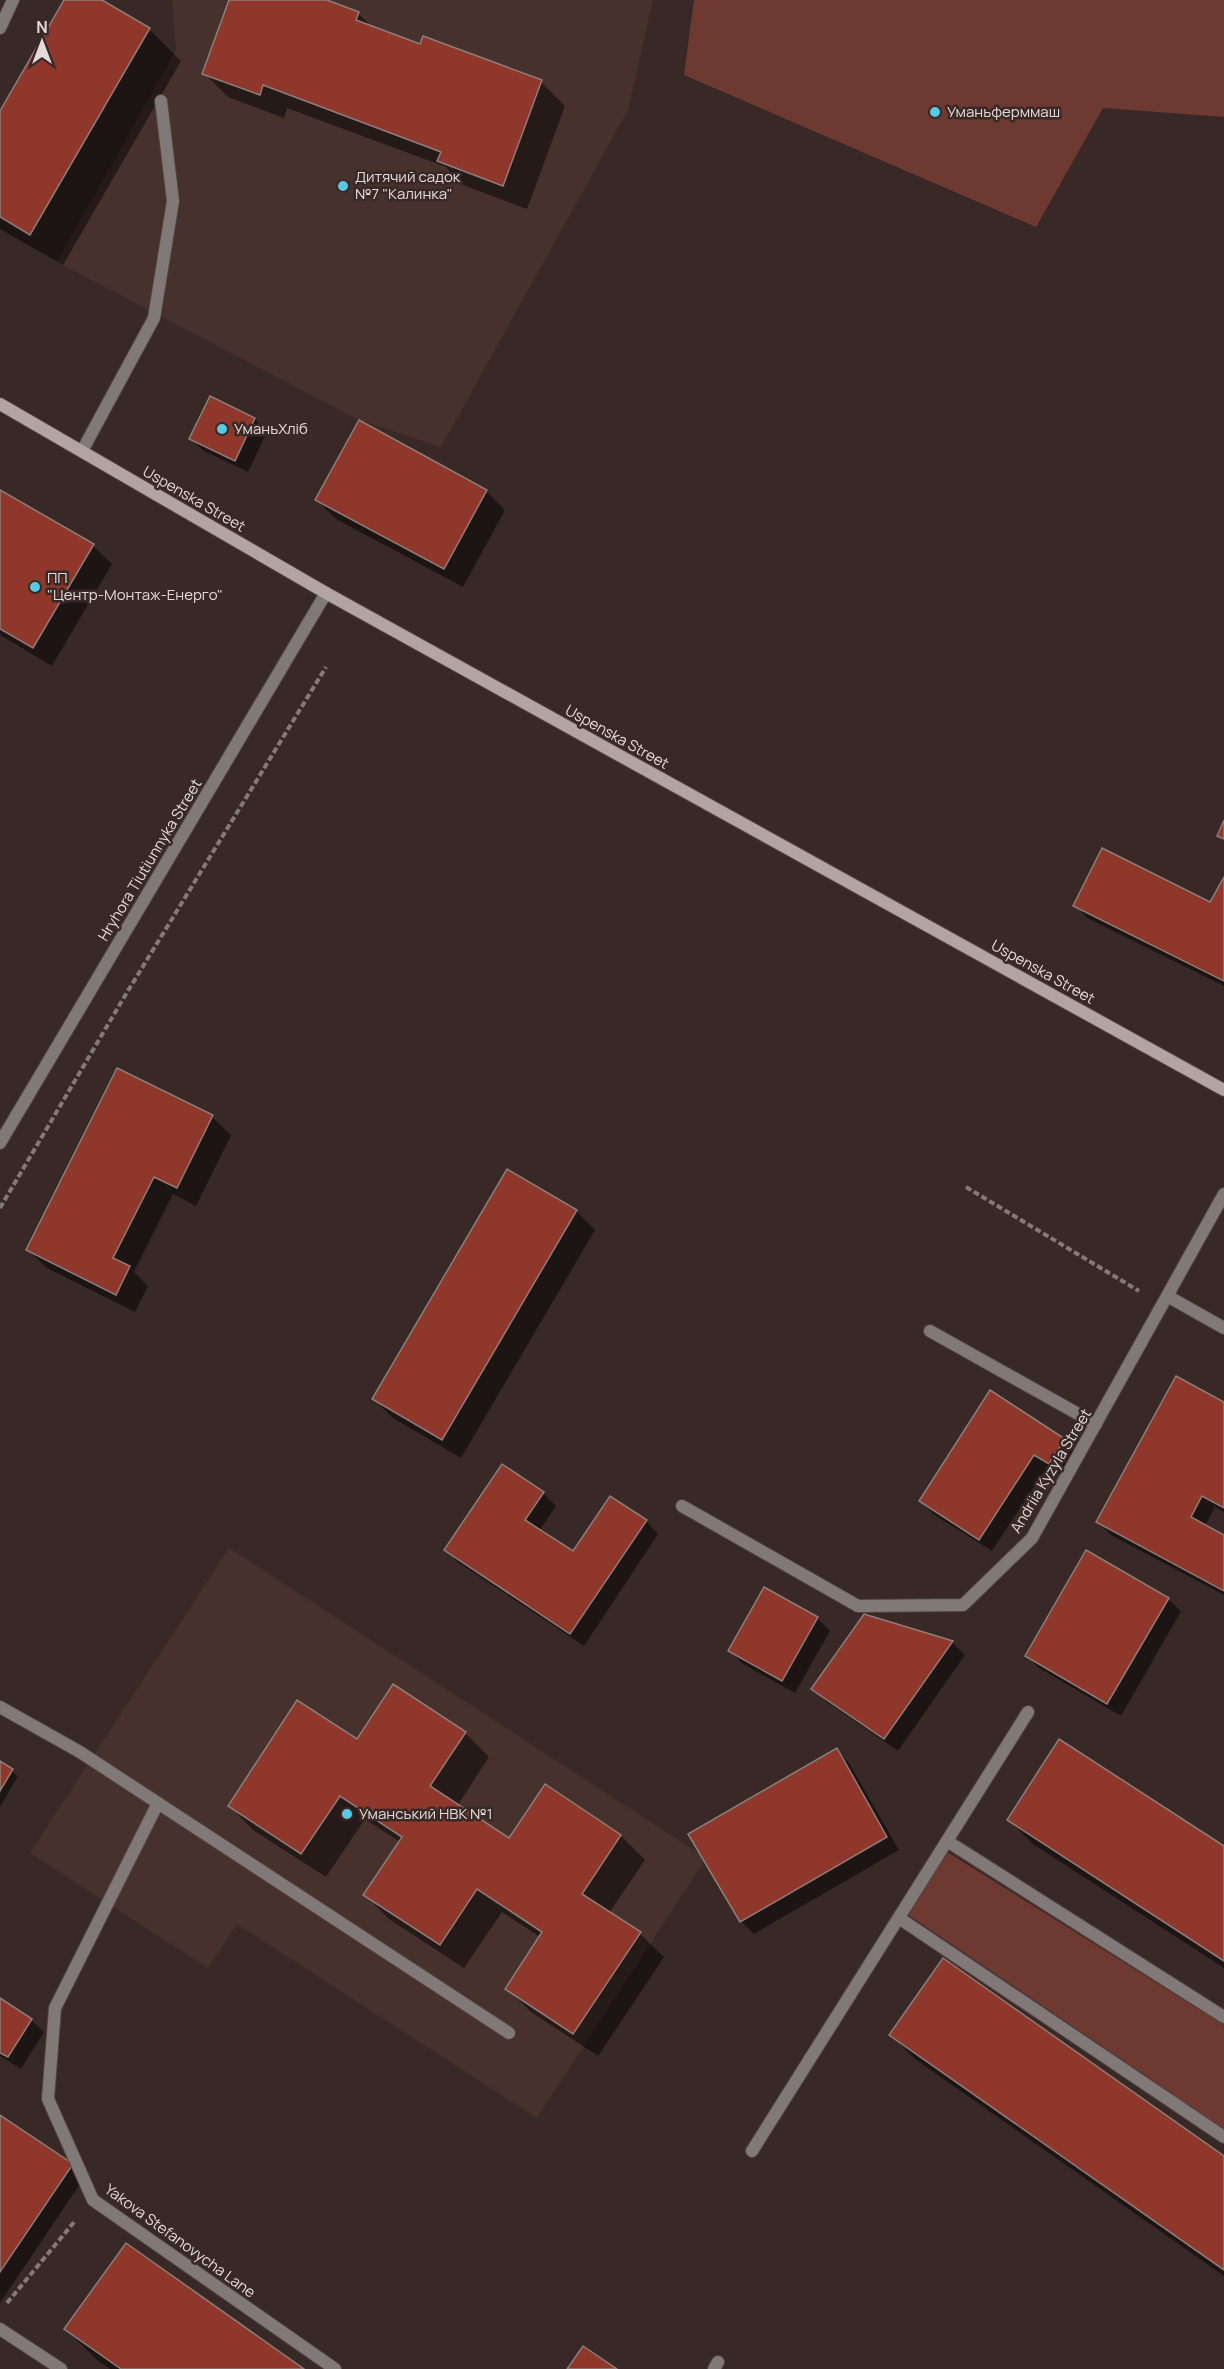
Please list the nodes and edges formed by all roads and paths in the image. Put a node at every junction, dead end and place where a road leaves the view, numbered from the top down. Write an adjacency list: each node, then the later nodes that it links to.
1 (13, 0): 2 (street)
2 (0, 28)
3 (161, 101): 5 (street)
4 (0, 404): 5 (street, Uspenska Street)
5 (82, 451): 6 (street, Uspenska Street)
6 (326, 592): 8 (street, Uspenska Street); 9 (street, Hryhora Tiutiunnyka Street)
7 (326, 667): 12 (path)
8 (1224, 1090)
9 (0, 1143)
10 (966, 1187): 13 (path)
11 (1224, 1194): 13 (street, Andriia Kyzyla Street)
12 (0, 1208)
13 (1166, 1301): 14 (street); 16 (street, Andriia Kyzyla Street)
14 (1224, 1328)
15 (930, 1331): 16 (street)
16 (1096, 1424): 17 (street, Andriia Kyzyla Street)
17 (682, 1506)
18 (0, 1707): 20 (street)
19 (1028, 1712): 21 (street)
20 (158, 1803): 24 (street); 27 (street, Yakova Stefanovycha Lane)
21 (947, 1841): 22 (street); 23 (street)
22 (899, 1918): 25 (street); 26 (street)
23 (1224, 2017)
24 (509, 2033)
25 (1224, 2137)
26 (752, 2151)
27 (93, 2200): 28 (path); 31 (street, Yakova Stefanovycha Lane)
28 (0, 2312)
29 (0, 2328): 30 (street)
30 (61, 2369)
31 (335, 2369)

